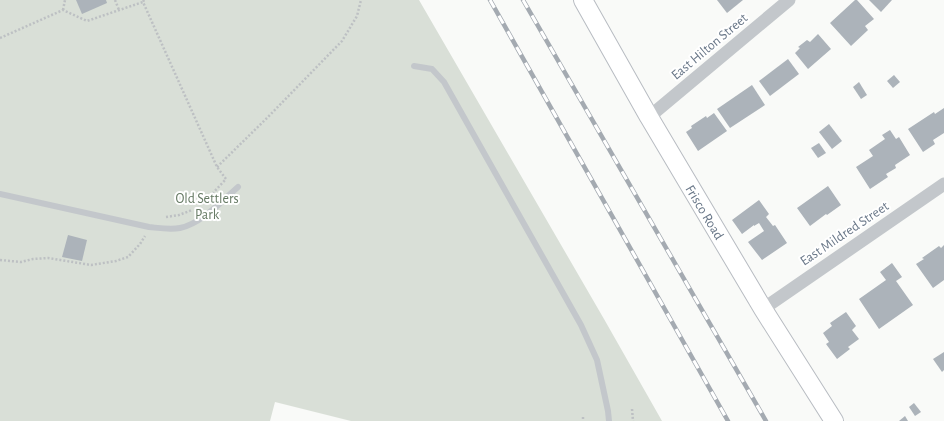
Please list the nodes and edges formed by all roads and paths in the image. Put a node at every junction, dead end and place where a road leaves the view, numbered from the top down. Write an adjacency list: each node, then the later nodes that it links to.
1 (65, 0): 7 (path)
2 (114, 0): 8 (path)
3 (361, 0): 12 (path)
4 (583, 0): 11 (street, Frisco Road)
5 (789, 0): 11 (street, East Hilton Street)
6 (143, 1): 8 (path); 12 (path)
7 (63, 10): 8 (path); 9 (path)
8 (119, 10)
9 (0, 38)
10 (414, 66): 25 (lane)
11 (649, 118): 21 (street, Frisco Road)
12 (217, 167): 16 (path)
13 (944, 184): 21 (street, East Mildred Street)
14 (238, 187): 19 (lane)
15 (0, 194): 19 (lane)
16 (212, 195)
17 (197, 207): 18 (path)
18 (166, 217)
19 (149, 227): 20 (path)
20 (0, 260)
21 (762, 309): 27 (street, Frisco Road)
22 (632, 409): 26 (path)
23 (583, 417): 24 (path)
24 (583, 421)
25 (609, 421)
26 (634, 421)
27 (834, 421)

